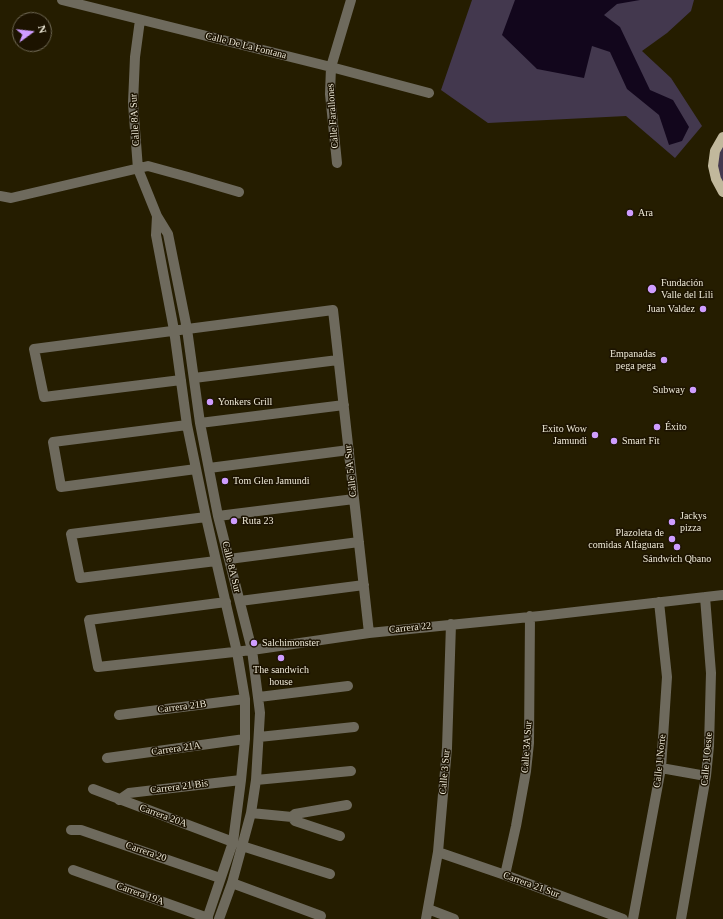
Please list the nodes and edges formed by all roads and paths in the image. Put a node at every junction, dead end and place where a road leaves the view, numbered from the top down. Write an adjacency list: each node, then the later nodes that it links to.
1 (62, 0): 3 (street, Calle De La Fontana)
2 (351, 0): 4 (street, Calle Farallones)
3 (140, 20): 4 (street, Calle De La Fontana); 8 (street, Calle 8A Sur)
4 (331, 67): 5 (street, Calle De La Fontana); 7 (street, Calle Farallones)
5 (429, 93)
6 (723, 137): 10 (main road)
7 (337, 163)
8 (138, 169): 9 (street); 11 (street); 12 (street, Calle 8A Sur)
9 (239, 192)
10 (723, 192)
11 (0, 196)
12 (157, 216): 13 (street, Calle 8A Sur); 14 (street, Calle 8A Sur)
13 (187, 329): 14 (street); 15 (street, Calle 5A Sur); 16 (street, Calle 8A Sur)
14 (174, 330): 17 (street, Calle 8A Sur); 17 (street)
15 (338, 360): 16 (street); 18 (street, Calle 5A Sur)
16 (194, 378): 19 (street, Calle 8A Sur)
17 (181, 380): 20 (street, Calle 8A Sur)
18 (344, 405): 19 (street); 21 (street, Calle 5A Sur)
19 (200, 423): 22 (street, Calle 8A Sur)
20 (187, 425): 23 (street, Calle 8A Sur); 23 (street)
21 (349, 450): 22 (street); 24 (street, Calle 5A Sur)
22 (209, 468): 25 (street, Calle 8A Sur)
23 (196, 469): 26 (street, Calle 8A Sur)
24 (354, 499): 25 (street); 27 (street, Calle 5A Sur)
25 (218, 516): 28 (street, Calle 8A Sur)
26 (206, 517): 29 (street, Calle 8A Sur); 29 (street)
27 (359, 542): 28 (street); 30 (street, Calle 5A Sur)
28 (229, 559): 33 (street, Calle 8A Sur)
29 (216, 561): 34 (street, Calle 8A Sur)
30 (364, 585): 33 (street); 38 (street, Calle 5A Sur)
31 (723, 595): 32 (street, Carrera 22)
32 (705, 597): 35 (street, Carrera 22); 51 (street, Calle 1 Oeste)
33 (240, 601): 39 (street, Calle 8A Sur)
34 (226, 602): 40 (street, Calle 8A Sur); 40 (street, Carrera 22)
35 (659, 602): 36 (street, Carrera 22); 49 (street, Calle 1 Norte)
36 (530, 616): 37 (street, Carrera 22); 66 (street, Calle 3A Sur)
37 (451, 624): 38 (street, Carrera 22); 63 (street, Calle 3 Sur)
38 (369, 633): 39 (street, Carrera 22)
39 (252, 650): 40 (street, Carrera 22); 42 (street, Calle 8A Sur)
40 (237, 652): 43 (street, Calle 8A Sur)
41 (348, 686): 42 (street)
42 (259, 697): 46 (street, Calle 8A Sur)
43 (245, 699): 44 (street, Carrera 21B); 47 (street, Calle 8A Sur)
44 (119, 715)
45 (354, 727): 46 (street)
46 (259, 737): 53 (street, Calle 8A Sur)
47 (245, 739): 48 (street, Carrera 21A); 52 (street, Calle 8A Sur)
48 (107, 758)
49 (661, 768): 51 (street); 75 (street, Calle 1 Norte)
50 (351, 771): 53 (street)
51 (706, 776): 76 (street, Calle 1 Oeste)
52 (241, 780): 55 (street, Carrera 21 Bis); 61 (street, Calle 8A Sur)
53 (256, 780): 57 (street, Calle 8A Sur)
54 (93, 789): 55 (street, Carrera 20A)
55 (119, 800): 61 (street, Carrera 20A)
56 (347, 805): 58 (street)
57 (251, 813): 58 (street); 62 (street, Calle 8A Sur)
58 (292, 817): 60 (street)
59 (71, 830): 67 (street, Carrera 20)
60 (340, 836)
61 (233, 842): 67 (street, Calle 8A Sur)
62 (242, 846): 65 (street); 68 (street, Calle 8A Sur)
63 (438, 852): 66 (street, Carrera 21 Sur); 69 (street, Calle 3 Sur)
64 (72, 870): 71 (street, Carrera 19A)
65 (330, 874)
66 (505, 875): 74 (street, Carrera 21 Sur)
67 (220, 878): 71 (street, Calle 8A Sur)
68 (232, 883): 70 (street); 72 (street, Calle 8A Sur)
69 (427, 914): 73 (street)
70 (321, 916)
71 (207, 919)
72 (219, 919)
73 (454, 919)
74 (623, 919)
75 (633, 919)
76 (681, 919)

